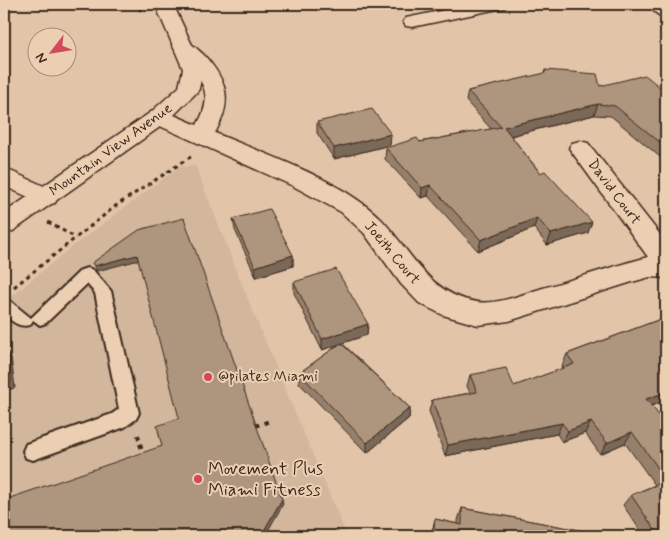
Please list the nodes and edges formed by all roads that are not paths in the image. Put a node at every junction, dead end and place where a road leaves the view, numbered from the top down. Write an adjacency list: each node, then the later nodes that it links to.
1 (164, 4): 6 (street, Mountain View Avenue)
2 (498, 4): 5 (street)
3 (654, 4): 4 (street)
4 (666, 12)
5 (412, 22)
6 (182, 45): 7 (street, Mountain View Avenue); 8 (street)
7 (159, 117): 8 (street, Joeith Court); 11 (street, Mountain View Avenue)
8 (198, 146): 14 (street, Joeith Court)
9 (580, 148): 13 (street, David Court)
10 (4, 176): 11 (street)
11 (46, 196): 12 (street, Mountain View Avenue)
12 (4, 225)
13 (666, 261)
14 (666, 268)
15 (6, 298): 16 (lane)
16 (33, 452)

